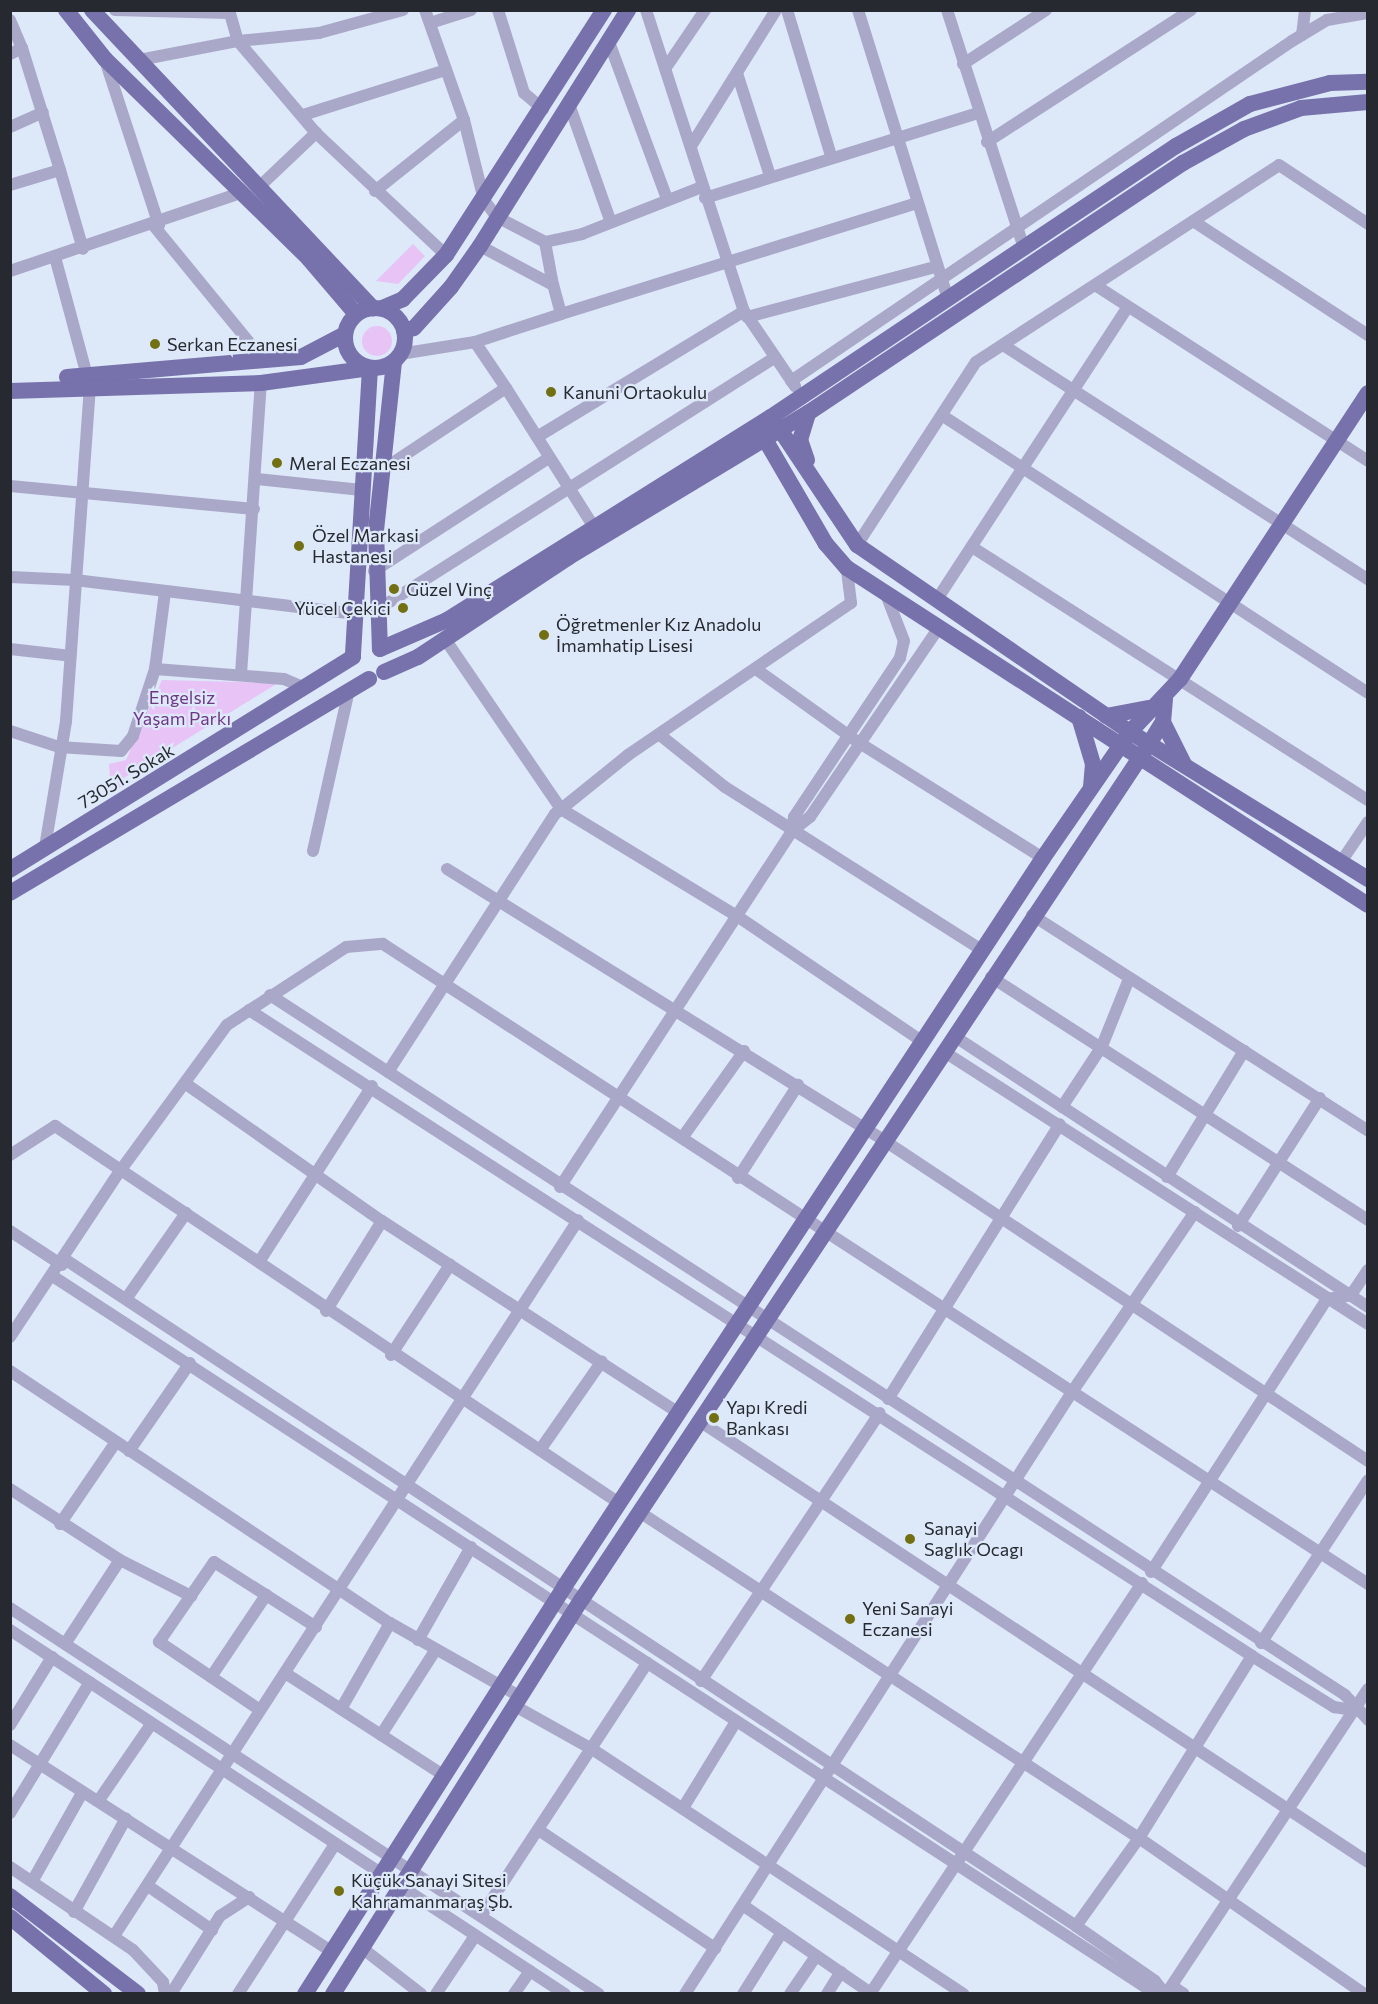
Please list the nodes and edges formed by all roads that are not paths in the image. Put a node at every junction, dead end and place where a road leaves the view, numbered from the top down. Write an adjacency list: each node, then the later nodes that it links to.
1 (66, 10): 30 (main road)
2 (92, 10): 31 (main road)
3 (115, 10): 19 (street)
4 (403, 10): 22 (street)
5 (425, 10): 24 (street)
6 (471, 10): 24 (street)
7 (498, 10): 39 (street)
8 (604, 10): 39 (main road)
9 (628, 10): 27 (main road)
10 (646, 10): 33 (street)
11 (705, 10): 33 (street)
12 (776, 10): 35 (street)
13 (787, 10): 49 (street)
14 (858, 10): 46 (street)
15 (947, 10): 32 (street)
16 (1046, 10): 32 (street)
17 (1191, 10): 47 (street)
18 (1305, 10): 25 (street)
19 (229, 12): 26 (street)
20 (1368, 14): 21 (street)
21 (1327, 15): 25 (street)
22 (359, 17): 26 (street)
23 (10, 20): 28 (street)
24 (430, 23): 34 (street)
25 (1302, 35): 63 (street)
26 (238, 41): 31 (street); 42 (street)
27 (609, 42): 38 (main road); 57 (street)
28 (22, 48): 29 (street); 40 (street)
29 (10, 54)
30 (105, 59): 56 (main road); 65 (street)
31 (139, 60): 53 (main road)
32 (963, 64): 41 (street)
33 (667, 66): 48 (street)
34 (446, 70): 42 (street); 43 (street)
35 (737, 73): 48 (street); 51 (street)
36 (1368, 82): 68 (main road)
37 (1368, 102): 101 (main road)
38 (568, 104): 60 (main road); 61 (street)
39 (543, 109): 58 (main road)
40 (43, 112): 44 (street); 50 (street)
41 (978, 113): 46 (street); 47 (street)
42 (303, 116): 45 (street)
43 (464, 120): 54 (street); 58 (street)
44 (10, 127)
45 (316, 133): 53 (street); 54 (street)
46 (898, 135): 49 (street); 59 (street)
47 (987, 142): 63 (street)
48 (691, 146): 55 (street)
49 (831, 156): 51 (street)
50 (60, 170): 52 (street); 69 (street)
51 (770, 176): 55 (street)
52 (10, 185)
53 (259, 187): 79 (main road)
54 (375, 190): 70 (street)
55 (704, 192): 57 (street); 72 (street)
56 (241, 193): 65 (street); 80 (main road)
57 (667, 199): 61 (street)
58 (484, 200): 60 (street); 70 (main road)
59 (917, 203): 72 (street); 74 (street)
60 (497, 217): 66 (street); 67 (main road)
61 (610, 220): 66 (street)
62 (1193, 221): 64 (street); 76 (street); 85 (street)
63 (1015, 224): 68 (street); 74 (street)
64 (1368, 224)
65 (156, 225): 69 (street); 90 (street)
66 (545, 242): 75 (street)
67 (480, 246): 75 (street); 83 (main road)
68 (1024, 248): 77 (main road)
69 (83, 249): 71 (street)
70 (446, 255): 79 (main road)
71 (55, 257): 73 (street); 93 (street)
72 (726, 261): 81 (street); 82 (street)
73 (10, 271)
74 (937, 272): 77 (street); 82 (street); 94 (street)
75 (553, 285): 81 (street)
76 (1095, 285): 78 (street); 87 (street)
77 (948, 299): 100 (main road)
78 (1128, 307): 97 (street); 105 (street)
79 (377, 308): 80 (main road); 83 (main road)
80 (356, 314): 84 (main road)
81 (561, 314): 86 (street)
82 (746, 314): 89 (street); 104 (street)
83 (405, 331): 88 (main road)
84 (345, 334): 90 (main road); 91 (main road)
85 (1368, 335)
86 (475, 342): 88 (street); 96 (street)
87 (1003, 345): 97 (street); 102 (street)
88 (397, 358): 91 (main road); 109 (main road)
89 (774, 358): 94 (street); 114 (street)
90 (263, 359): 93 (main road)
91 (370, 368): 95 (main road); 113 (main road)
92 (10, 380): 93 (main road)
93 (89, 381): 95 (main road); 98 (main road); 115 (street)
94 (791, 381): 100 (street)
95 (261, 383): 111 (street)
96 (506, 388): 104 (street); 109 (street)
97 (1074, 390): 110 (street); 119 (street)
98 (10, 391)
99 (1368, 393): 105 (main road)
100 (802, 397): 103 (main road)
101 (808, 414): 103 (main road); 116 (main road)
102 (942, 416): 110 (street); 121 (street)
103 (769, 428): 106 (main road); 116 (main road); 118 (main road); 120 (main road)
104 (537, 437): 107 (street)
105 (1334, 440): 108 (street); 119 (main road)
106 (739, 455): 118 (main road); 137 (main road)
107 (549, 458): 114 (street); 124 (street)
108 (1368, 461)
109 (385, 468): 124 (main road)
110 (1023, 468): 122 (street); 131 (street)
111 (257, 479): 113 (street); 117 (street)
112 (10, 486): 115 (street)
113 (361, 490): 134 (main road)
114 (568, 490): 120 (street); 133 (street)
115 (82, 493): 117 (street); 127 (street)
116 (828, 504): 121 (main road)
117 (255, 509): 132 (street)
118 (808, 514): 123 (main road)
119 (1278, 522): 126 (street); 131 (main road)
120 (594, 527): 136 (main road)
121 (856, 545): 130 (main road)
122 (972, 547): 130 (street); 147 (street)
123 (847, 568): 129 (main road); 143 (street)
124 (374, 571): 133 (main road)
125 (10, 577): 127 (street)
126 (1368, 579)
127 (75, 580): 128 (street); 140 (street)
128 (165, 592): 132 (street); 142 (street)
129 (887, 597): 135 (main road); 158 (street)
130 (936, 601): 153 (main road)
131 (1227, 601): 147 (main road); 149 (street)
132 (246, 603): 134 (street); 144 (street)
133 (378, 613): 136 (main road); 139 (main road)
134 (353, 616): 141 (main road); 146 (main road)
135 (938, 629): 154 (main road); 158 (street)
136 (414, 638): 139 (main road)
137 (445, 639): 145 (main road); 168 (street)
138 (10, 649): 140 (street)
139 (380, 649): 141 (main road); 145 (main road)
140 (71, 656): 161 (street)
141 (353, 657): 145 (main road); 146 (main road, 73051. Sokak)
142 (155, 669): 144 (street); 161 (street)
143 (756, 669): 157 (street); 158 (street)
144 (241, 674): 148 (street)
145 (376, 675): 150 (main road)
146 (320, 678): 148 (main road, 73051. Sokak)
147 (1180, 679): 151 (main road); 166 (street)
148 (305, 688): 171 (main road, 73051. Sokak)
149 (1368, 693)
150 (348, 695): 172 (street); 178 (main road)
151 (1165, 699): 152 (main road); 155 (main road)
152 (1149, 708): 153 (main road); 159 (main road)
153 (1106, 716): 159 (main road)
154 (1079, 717): 159 (main road); 165 (main road)
155 (1162, 722): 160 (main road); 163 (main road)
156 (10, 731): 161 (street)
157 (660, 735): 168 (street); 170 (street)
158 (853, 739): 170 (street); 173 (street)
159 (1125, 739): 160 (main road); 162 (main road); 165 (main road)
160 (1149, 744): 162 (main road); 163 (main road)
161 (59, 747): 171 (street)
162 (1139, 758): 164 (main road); 167 (main road)
163 (1184, 765): 174 (main road)
164 (1170, 780): 167 (main road); 180 (main road)
165 (1091, 787): 173 (main road)
166 (1368, 800)
167 (1104, 807): 181 (main road)
168 (561, 809): 179 (street); 182 (street)
169 (1368, 822): 174 (street)
170 (792, 831): 182 (street); 183 (street)
171 (45, 847): 176 (main road, 73051. Sokak)
172 (313, 851)
173 (1043, 858): 183 (main road)
174 (1341, 861): 177 (main road)
175 (447, 869): 179 (street)
176 (10, 870)
177 (1368, 879)
178 (10, 893)
179 (498, 899): 186 (street); 188 (street)
180 (1368, 904)
181 (1032, 915): 184 (main road); 185 (street)
182 (737, 916): 188 (street); 191 (street)
183 (983, 951): 191 (main road)
184 (991, 977): 190 (main road); 192 (street)
185 (1129, 979): 192 (street); 195 (street)
186 (446, 981): 187 (street); 196 (street); 200 (street)
187 (270, 995): 189 (street); 196 (street)
188 (675, 1008): 193 (street); 200 (street)
189 (249, 1010): 197 (street); 199 (street)
190 (954, 1036): 194 (main road); 202 (street)
191 (924, 1042): 205 (main road)
192 (1102, 1046): 202 (street); 203 (street)
193 (744, 1051): 198 (street); 207 (street)
194 (944, 1051): 204 (street); 208 (main road)
195 (1244, 1051): 201 (street); 203 (street)
196 (388, 1072): 215 (street)
197 (186, 1083): 211 (street); 212 (street)
198 (798, 1085): 205 (street); 214 (street)
199 (372, 1086): 212 (street); 219 (street)
200 (616, 1094): 207 (street); 215 (street)
201 (1320, 1098): 206 (street); 210 (street)
202 (1062, 1107): 213 (street)
203 (1206, 1112): 210 (street); 213 (street)
204 (1060, 1124): 216 (street); 218 (street)
205 (866, 1129): 208 (street); 220 (main road)
206 (1368, 1131)
207 (682, 1138): 214 (street)
208 (885, 1141): 218 (street); 225 (main road)
209 (10, 1155): 211 (street)
210 (1280, 1161): 221 (street); 223 (street)
211 (120, 1171): 217 (street); 226 (street)
212 (315, 1174): 222 (street); 227 (street)
213 (1167, 1177): 223 (street)
214 (738, 1178): 220 (street)
215 (560, 1186): 239 (street)
216 (1195, 1212): 233 (street); 236 (street)
217 (186, 1213): 227 (street); 232 (street)
218 (1000, 1218): 236 (street); 237 (street)
219 (578, 1220): 235 (street); 239 (street)
220 (806, 1220): 225 (street); 239 (main road)
221 (1368, 1220)
222 (382, 1221): 228 (street); 238 (street)
223 (1238, 1226): 231 (street)
224 (10, 1231): 226 (street)
225 (826, 1232): 237 (street); 240 (main road)
226 (64, 1262): 230 (street); 232 (street)
227 (259, 1262): 238 (street)
228 (450, 1265): 235 (street); 244 (street)
229 (1368, 1270): 231 (street)
230 (54, 1277): 243 (street); 246 (street)
231 (1351, 1295): 233 (street); 234 (street)
232 (126, 1299): 262 (street)
233 (1327, 1299): 241 (street); 249 (street)
234 (1368, 1307)
235 (522, 1308): 245 (street); 251 (street)
236 (1131, 1308): 248 (street); 249 (street)
237 (942, 1310): 248 (street); 250 (street)
238 (326, 1311): 244 (street)
239 (744, 1315): 240 (street); 242 (street); 252 (main road)
240 (767, 1319): 242 (main road); 250 (street)
241 (1368, 1324)
242 (758, 1334): 253 (street); 254 (main road)
243 (10, 1337)
244 (391, 1355): 251 (street)
245 (602, 1361): 252 (street); 256 (street)
246 (190, 1363): 257 (street); 265 (street)
247 (10, 1371): 255 (street)
248 (1072, 1392): 259 (street); 261 (street)
249 (1269, 1392): 258 (street); 259 (street)
250 (888, 1399): 261 (street)
251 (461, 1401): 256 (street); 262 (street)
252 (679, 1413): 266 (main road)
253 (879, 1413): 264 (street); 267 (street)
254 (701, 1422): 267 (street); 268 (main road)
255 (116, 1442): 257 (street); 269 (street)
256 (540, 1450): 266 (street)
257 (129, 1451): 277 (street)
258 (1368, 1461)
259 (1209, 1480): 271 (street); 273 (street)
260 (1368, 1480): 271 (street)
261 (1016, 1481): 264 (street); 273 (street)
262 (405, 1484): 265 (street); 279 (street)
263 (10, 1489): 269 (street)
264 (1006, 1496): 274 (street); 276 (street)
265 (394, 1500): 270 (street); 277 (street)
266 (619, 1503): 279 (main road)
267 (818, 1503): 276 (street); 278 (street)
268 (641, 1513): 278 (street); 282 (main road)
269 (60, 1524): 272 (street)
270 (471, 1547): 279 (street); 287 (street)
271 (1318, 1553): 275 (street); 288 (street)
272 (120, 1560): 281 (street); 289 (street)
273 (1151, 1572): 288 (street)
274 (1142, 1583): 291 (street); 296 (street)
275 (1368, 1584)
276 (948, 1588): 295 (street); 296 (street)
277 (339, 1589): 284 (street); 285 (street)
278 (761, 1590): 295 (street); 298 (street)
279 (560, 1594): 282 (street); 300 (main road)
280 (266, 1595): 281 (street); 285 (street); 297 (street)
281 (191, 1596): 297 (street)
282 (578, 1605): 293 (street); 298 (street); 302 (main road)
283 (10, 1608): 289 (street)
284 (390, 1623): 287 (street); 303 (street)
285 (316, 1627): 294 (street)
286 (10, 1630): 292 (street)
287 (418, 1640): 290 (street)
288 (1261, 1642): 305 (street)
289 (65, 1644): 314 (street)
290 (435, 1651): 300 (street); 310 (street)
291 (1252, 1656): 305 (street); 312 (street)
292 (52, 1657): 299 (street); 309 (street)
293 (647, 1663): 308 (street); 313 (street)
294 (285, 1673): 303 (street); 304 (street)
295 (889, 1676): 315 (street); 317 (street)
296 (1080, 1676): 312 (street); 315 (street)
297 (211, 1677): 304 (street)
298 (701, 1681): 317 (street)
299 (90, 1682): 307 (street); 316 (street)
300 (500, 1686): 302 (street); 319 (main road)
301 (1368, 1689): 305 (street)
302 (518, 1702): 313 (street); 337 (main road)
303 (341, 1709): 310 (street)
304 (260, 1710): 314 (street)
305 (1354, 1710): 306 (street); 324 (street)
306 (1368, 1720)
307 (152, 1723): 318 (street); 322 (street)
308 (735, 1723): 320 (street); 323 (street)
309 (10, 1725)
310 (381, 1735): 319 (street)
311 (10, 1745): 316 (street)
312 (1196, 1748): 324 (street); 328 (street)
313 (592, 1749): 323 (street); 327 (street)
314 (236, 1754): 318 (street); 332 (street)
315 (1021, 1761): 328 (street); 331 (street)
316 (38, 1763): 321 (street); 325 (street)
317 (831, 1766): 320 (street); 331 (street)
318 (226, 1771): 329 (street); 330 (street)
319 (445, 1776): 332 (main road)
320 (823, 1778): 334 (street); 336 (street)
321 (82, 1793): 322 (street); 339 (street)
322 (99, 1800): 326 (street)
323 (683, 1808): 334 (street)
324 (1289, 1812): 333 (street); 344 (street)
325 (10, 1813)
326 (126, 1818): 330 (street); 346 (street)
327 (540, 1831): 347 (street); 356 (street)
328 (1139, 1838): 344 (street); 350 (street)
329 (335, 1844): 338 (street); 349 (street)
330 (174, 1850): 340 (street); 343 (street)
331 (965, 1855): 336 (street); 350 (street)
332 (392, 1858): 337 (street); 338 (main road)
333 (1368, 1862)
334 (769, 1866): 345 (street); 357 (street)
335 (10, 1867): 339 (street)
336 (955, 1868): 357 (street); 381 (street)
337 (411, 1870): 341 (main road); 347 (street)
338 (382, 1875): 341 (street); 358 (main road)
339 (33, 1880): 346 (street)
340 (148, 1886): 351 (street); 354 (street)
341 (401, 1887): 353 (street); 355 (main road)
342 (10, 1896): 366 (main road)
343 (249, 1897): 349 (street); 351 (street)
344 (1230, 1900): 362 (street); 383 (street)
345 (744, 1906): 352 (street); 356 (street)
346 (74, 1912): 354 (street)
347 (480, 1916): 376 (street)
348 (10, 1917): 365 (main road)
349 (284, 1924): 358 (street); 369 (street)
350 (1076, 1926): 362 (street)
351 (212, 1930): 368 (street)
352 (782, 1932): 359 (street); 377 (street)
353 (475, 1935): 360 (street); 373 (street)
354 (114, 1936): 367 (street)
355 (362, 1947): 371 (main road); 372 (street)
356 (716, 1948): 363 (street)
357 (900, 1950): 364 (street); 380 (street)
358 (332, 1952): 370 (main road)
359 (816, 1956): 361 (street); 378 (street)
360 (530, 1971): 374 (street); 375 (street)
361 (841, 1972): 364 (street); 379 (street)
362 (1167, 1991): 382 (street)
363 (691, 1992)
364 (870, 1993)
365 (104, 1994)
366 (138, 1994)
367 (165, 1994)
368 (171, 1994)
369 (238, 1994)
370 (305, 1994)
371 (333, 1994)
372 (421, 1994)
373 (436, 1994)
374 (514, 1994)
375 (565, 1994)
376 (599, 1994)
377 (743, 1994)
378 (790, 1994)
379 (827, 1994)
380 (964, 1994)
381 (1156, 1994)
382 (1184, 1994)
383 (1364, 1994)

